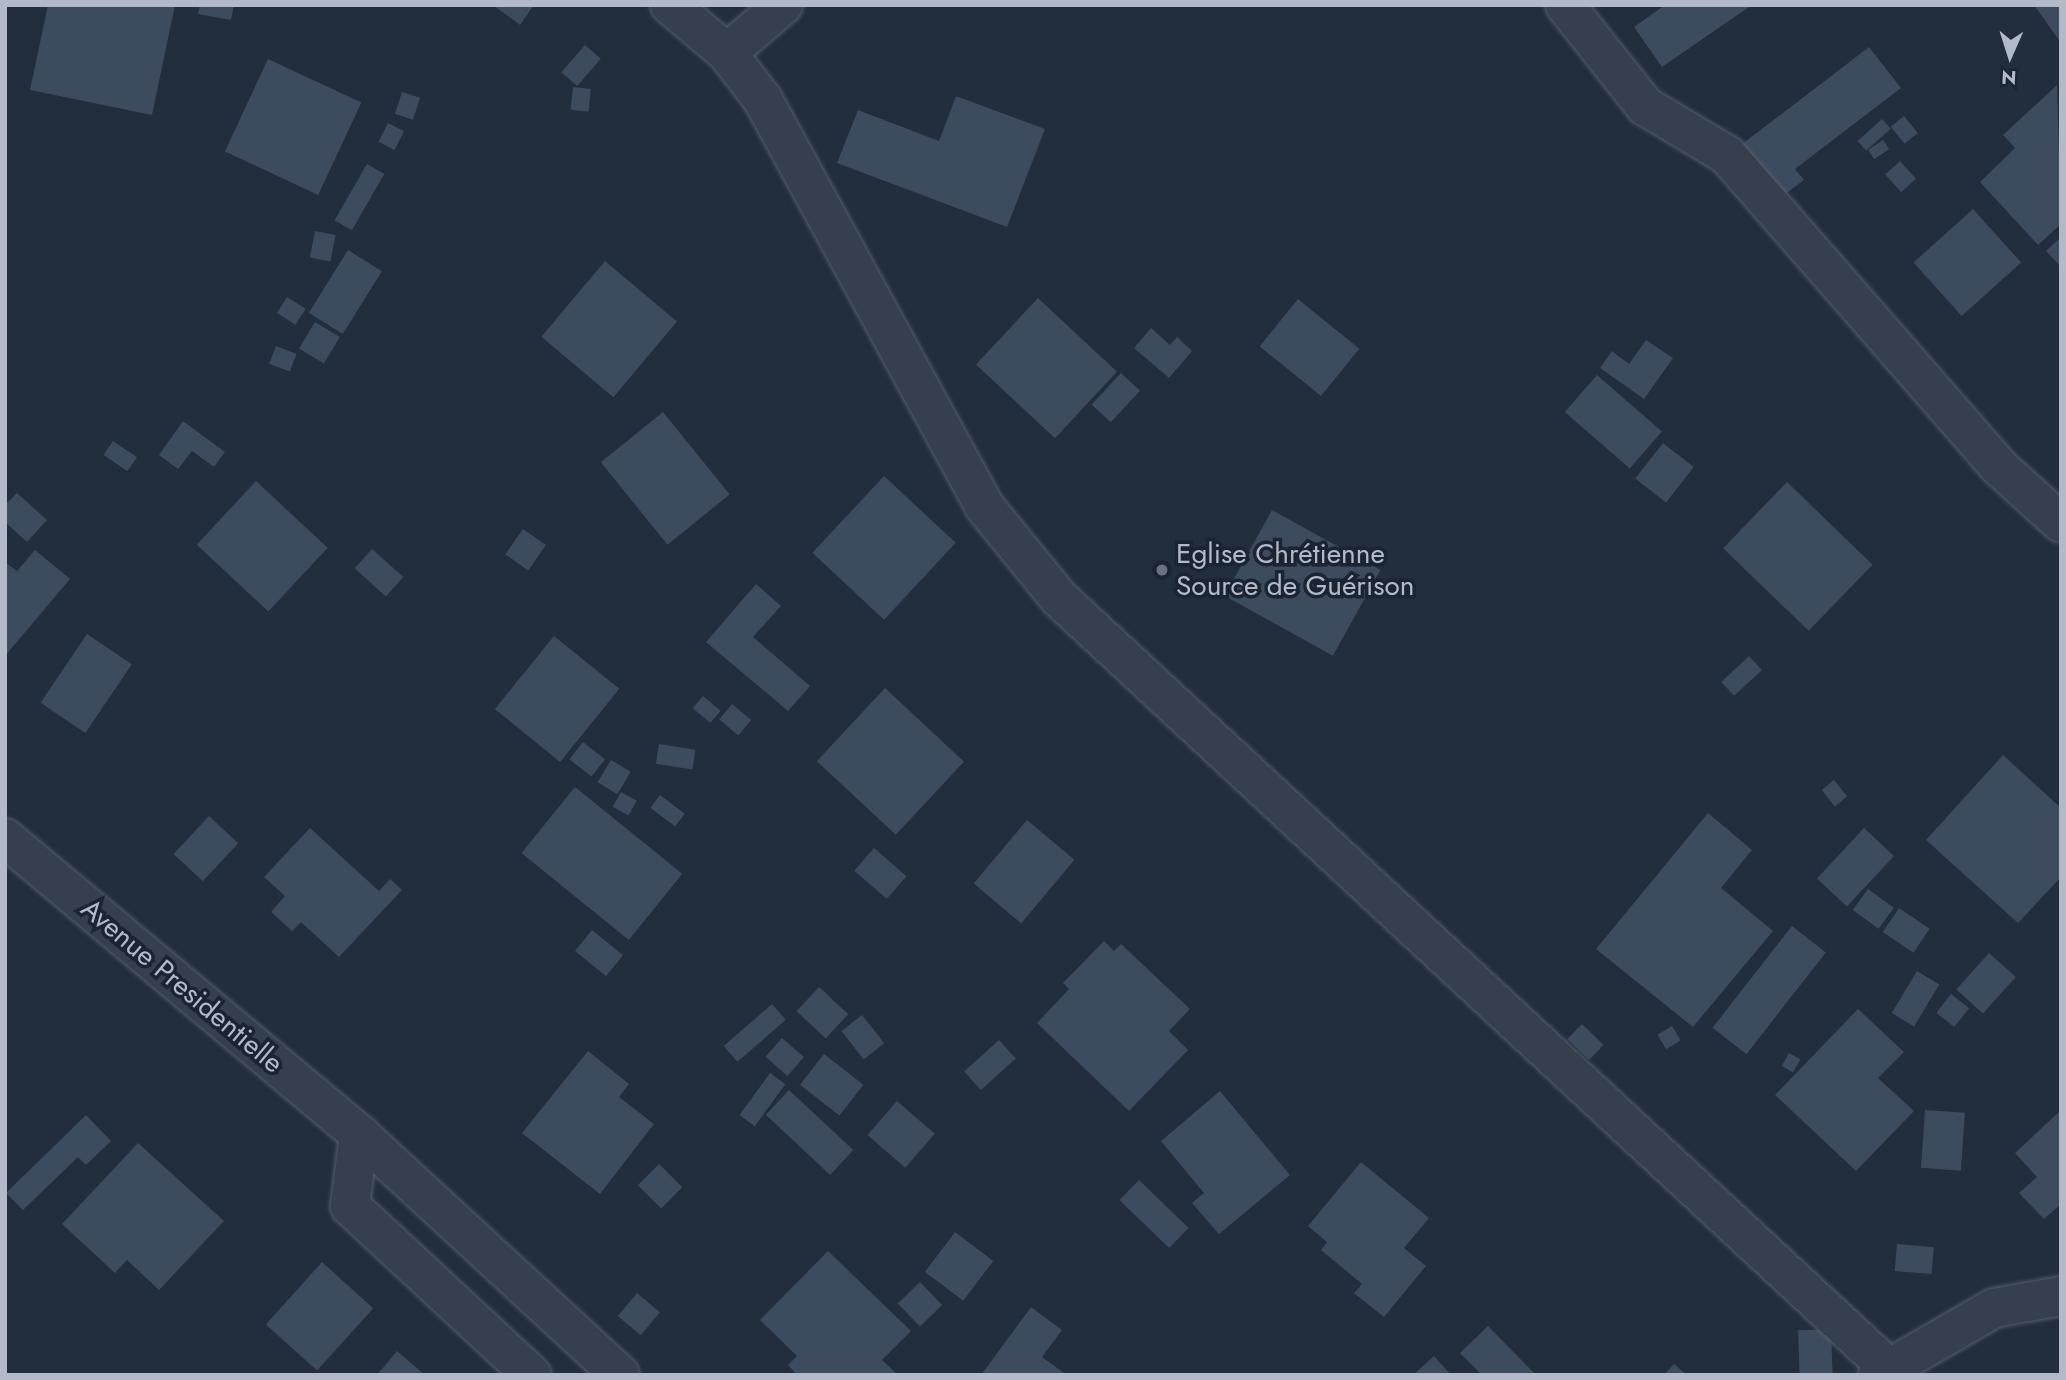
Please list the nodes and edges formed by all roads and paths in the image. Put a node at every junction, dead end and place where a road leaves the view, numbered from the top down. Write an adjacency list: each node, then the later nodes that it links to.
1 (670, 5): 4 (street)
2 (783, 5): 4 (street)
3 (1565, 5): 5 (street)
4 (727, 53): 9 (street)
5 (2061, 523)
6 (5, 838): 7 (street, Avenue Presidentielle)
7 (359, 1134): 10 (street); 11 (street, Avenue Presidentielle)
8 (2061, 1296): 9 (street)
9 (1886, 1372)
10 (532, 1375)
11 (620, 1375)

